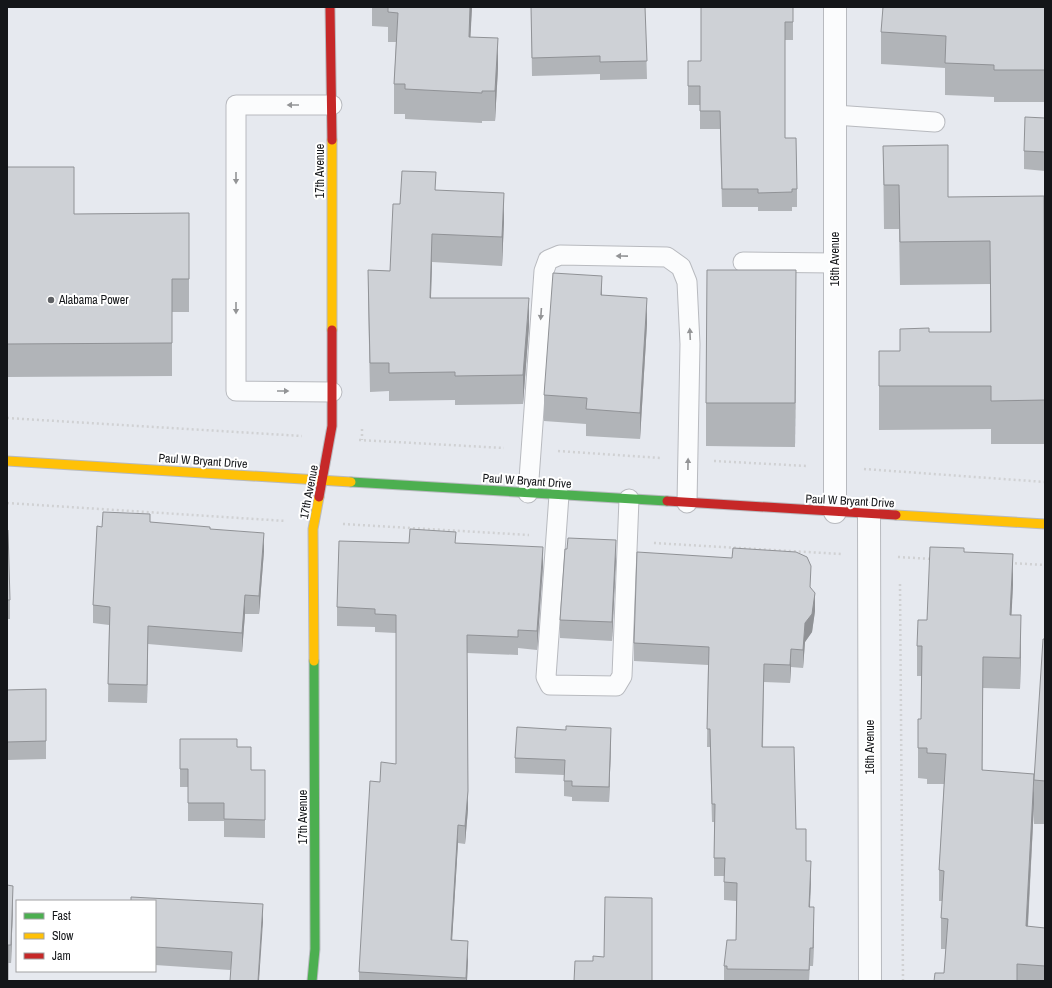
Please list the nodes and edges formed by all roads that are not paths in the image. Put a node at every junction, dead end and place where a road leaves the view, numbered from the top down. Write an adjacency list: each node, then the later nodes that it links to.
1 (330, 7): 3 (street, 17th Avenue)
2 (835, 7): 4 (street, 16th Avenue)
3 (332, 105): 8 (street, 17th Avenue); 8 (lane, one-way to 8)
4 (835, 114): 5 (lane); 7 (street, 16th Avenue)
5 (935, 122)
6 (743, 262): 7 (lane)
7 (835, 263): 15 (street, 16th Avenue)
8 (332, 392): 10 (street, 17th Avenue)
9 (7, 461): 10 (street, Paul W Bryant Drive)
10 (323, 481): 11 (street, Paul W Bryant Drive); 18 (street, 17th Avenue)
11 (528, 493): 12 (street, Paul W Bryant Drive); 14 (lane, one-way to 11)
12 (559, 495): 13 (street, Paul W Bryant Drive); 13 (lane)
13 (630, 499): 14 (street, Paul W Bryant Drive)
14 (687, 503): 15 (street, Paul W Bryant Drive)
15 (835, 512): 16 (street, Paul W Bryant Drive)
16 (869, 514): 17 (street, Paul W Bryant Drive); 19 (street, 16th Avenue)
17 (1045, 524)
18 (312, 981)
19 (870, 981)

